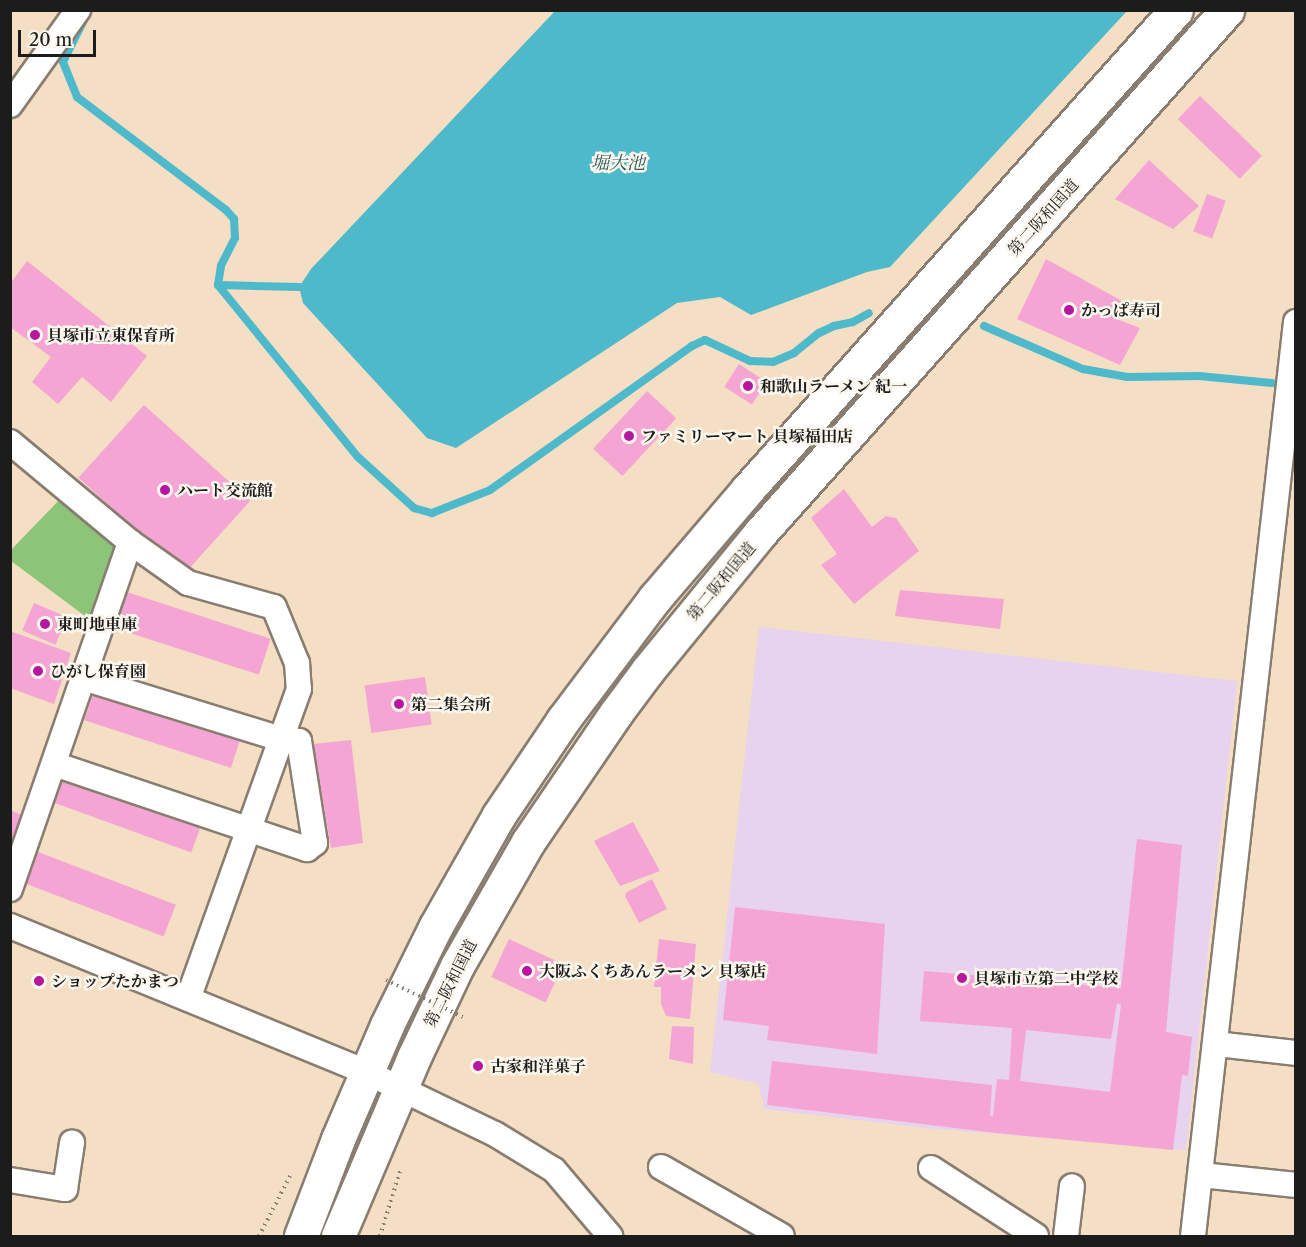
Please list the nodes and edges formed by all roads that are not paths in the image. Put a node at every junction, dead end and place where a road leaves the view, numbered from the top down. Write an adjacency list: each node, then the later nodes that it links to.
1 (78, 10): 4 (street)
2 (1176, 10): 17 (highway)
3 (1227, 10): 18 (highway, 第二阪和国道)
4 (12, 99)
5 (1296, 322): 15 (street)
6 (15, 453): 7 (street)
7 (130, 542): 8 (street); 9 (street)
8 (83, 678): 9 (street); 10 (street)
9 (281, 739): 11 (street); 11 (street)
10 (54, 764): 11 (street); 12 (street)
11 (249, 830): 14 (street)
12 (10, 889)
13 (10, 926): 14 (street)
14 (188, 999): 17 (street)
15 (1216, 1044): 16 (street); 22 (street)
16 (1296, 1053)
17 (366, 1072): 18 (street); 26 (highway)
18 (400, 1088): 27 (highway, 第二阪和国道); 28 (street)
19 (72, 1143): 23 (street)
20 (661, 1167): 29 (street)
21 (931, 1168): 30 (street)
22 (1201, 1175): 24 (street); 32 (street)
23 (10, 1180)
24 (1296, 1185)
25 (1072, 1186): 31 (street)
26 (301, 1236)
27 (338, 1236)
28 (610, 1236)
29 (782, 1236)
30 (1036, 1236)
31 (1066, 1236)
32 (1193, 1236)

